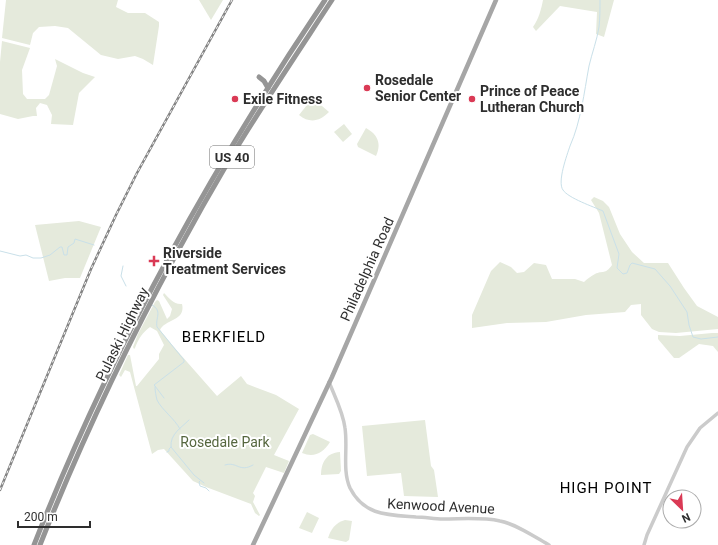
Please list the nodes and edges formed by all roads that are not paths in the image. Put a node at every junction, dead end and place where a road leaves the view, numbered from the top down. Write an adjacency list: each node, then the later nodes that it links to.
1 (325, 0): 5 (highway, Pulaski Highway / US 40)
2 (332, 0): 8 (highway, Pulaski Highway / US 40)
3 (496, 0): 6 (main road, Philadelphia Road)
4 (259, 78): 5 (highway)
5 (268, 88): 9 (highway, Pulaski Highway / US 40)
6 (329, 382): 10 (main road, Philadelphia Road); 11 (street, Kenwood Avenue)
7 (718, 413): 12 (street)
8 (40, 544)
9 (33, 545)
10 (253, 545)
11 (549, 545)
12 (644, 545)

